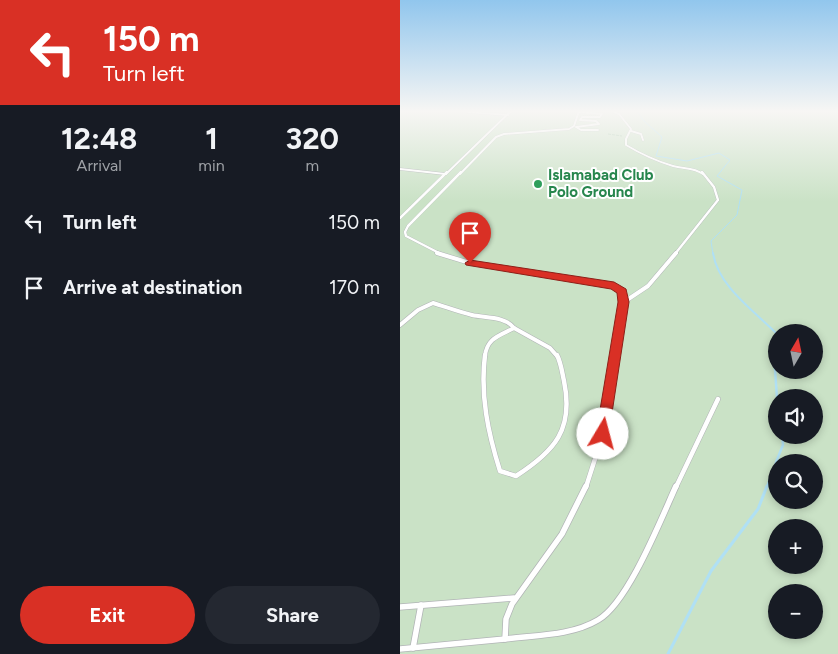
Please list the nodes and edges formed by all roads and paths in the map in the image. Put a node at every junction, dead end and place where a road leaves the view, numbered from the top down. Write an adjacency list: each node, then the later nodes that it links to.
1 (480, 142): 5 (lane)
2 (492, 142): 7 (lane)
3 (626, 142): 7 (lane)
4 (400, 169): 5 (street)
5 (445, 174): 6 (lane)
6 (400, 218)
7 (624, 302): 11 (lane)
8 (400, 325): 9 (lane)
9 (514, 328): 9 (lane)
10 (718, 399): 14 (lane)
11 (514, 598): 12 (lane); 14 (lane)
12 (421, 605): 13 (lane); 15 (lane)
13 (400, 606)
14 (505, 640): 15 (lane)
15 (412, 648): 16 (lane)
16 (400, 649)

